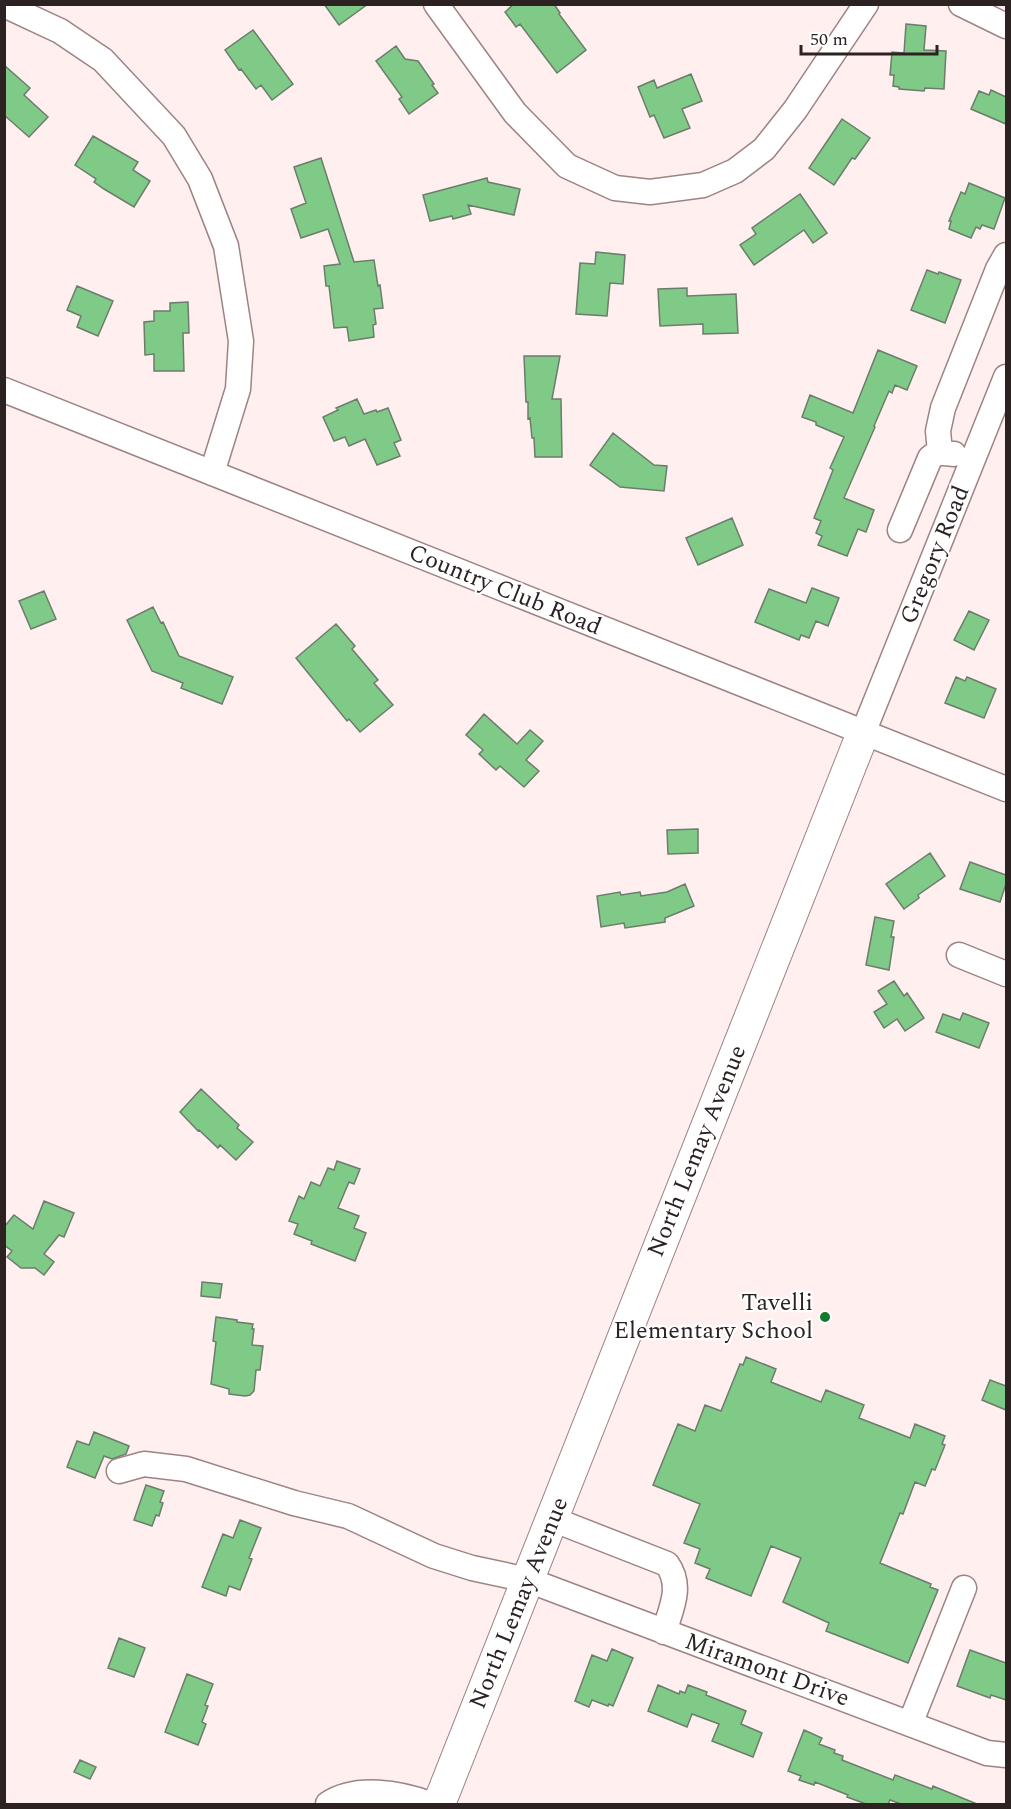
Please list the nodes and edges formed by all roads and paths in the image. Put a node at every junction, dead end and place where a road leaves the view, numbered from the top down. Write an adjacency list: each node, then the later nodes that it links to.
1 (436, 4): 2 (street)
2 (866, 4)
3 (961, 4): 5 (street)
4 (4, 5): 11 (street)
5 (1006, 26)
6 (1006, 255): 9 (street)
7 (1006, 377): 10 (street, Gregory Road)
8 (4, 390): 11 (street, Country Club Road)
9 (940, 452): 10 (street); 12 (street)
10 (974, 458): 13 (street, Gregory Road)
11 (212, 473): 13 (street, Country Club Road)
12 (900, 530)
13 (863, 733): 14 (street, Country Club Road); 18 (main road, North Lemay Avenue)
14 (1006, 789)
15 (959, 955): 16 (street)
16 (1006, 974)
17 (119, 1471): 19 (street, Miramont Drive)
18 (552, 1519): 19 (main road, North Lemay Avenue); 21 (street)
19 (528, 1581): 21 (street, Miramont Drive); 26 (main road, North Lemay Avenue)
20 (964, 1588): 22 (street)
21 (664, 1632): 22 (street, Miramont Drive)
22 (910, 1724): 23 (street, Miramont Drive)
23 (1006, 1755)
24 (328, 1804): 25 (street)
25 (430, 1804)
26 (439, 1804)

